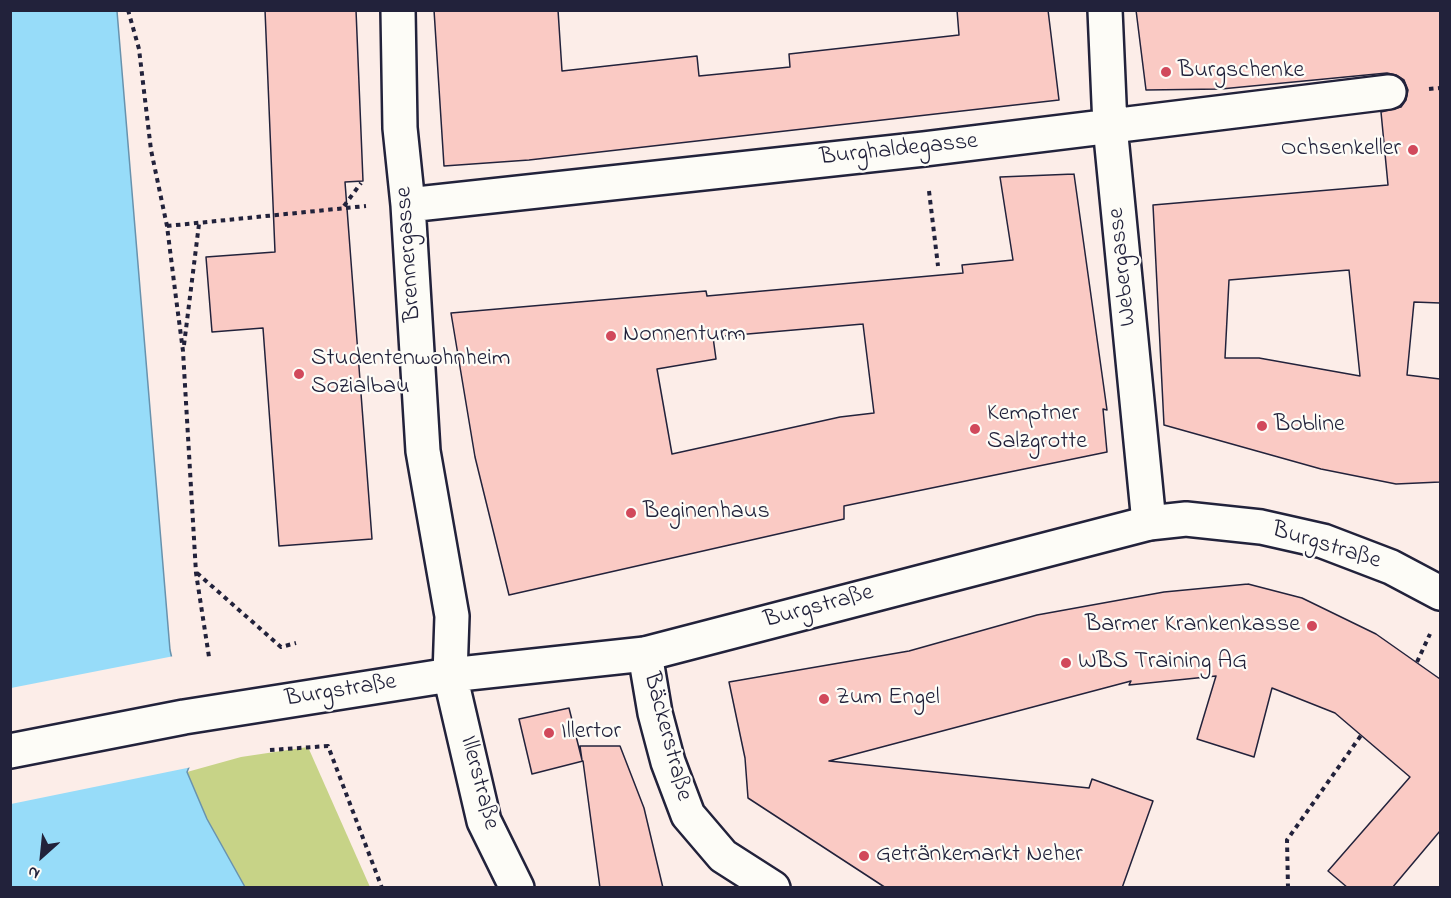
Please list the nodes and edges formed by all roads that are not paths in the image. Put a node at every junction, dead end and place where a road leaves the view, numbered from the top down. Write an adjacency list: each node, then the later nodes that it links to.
1 (398, 10): 5 (street, Brennergasse)
2 (1105, 10): 4 (street, Webergasse)
3 (1389, 92): 4 (street, Burghaldegasse)
4 (1110, 126): 5 (street, Burghaldegasse); 6 (street, Webergasse)
5 (408, 205): 9 (street, Brennergasse)
6 (1149, 523): 7 (street, Burgstraße); 8 (street, Burgstraße)
7 (1440, 593)
8 (645, 654): 9 (street, Burgstraße); 12 (street, Bäckerstraße)
9 (450, 675): 10 (street, Burgstraße); 11 (street, Illerstraße)
10 (10, 751)
11 (517, 888)
12 (772, 888)

